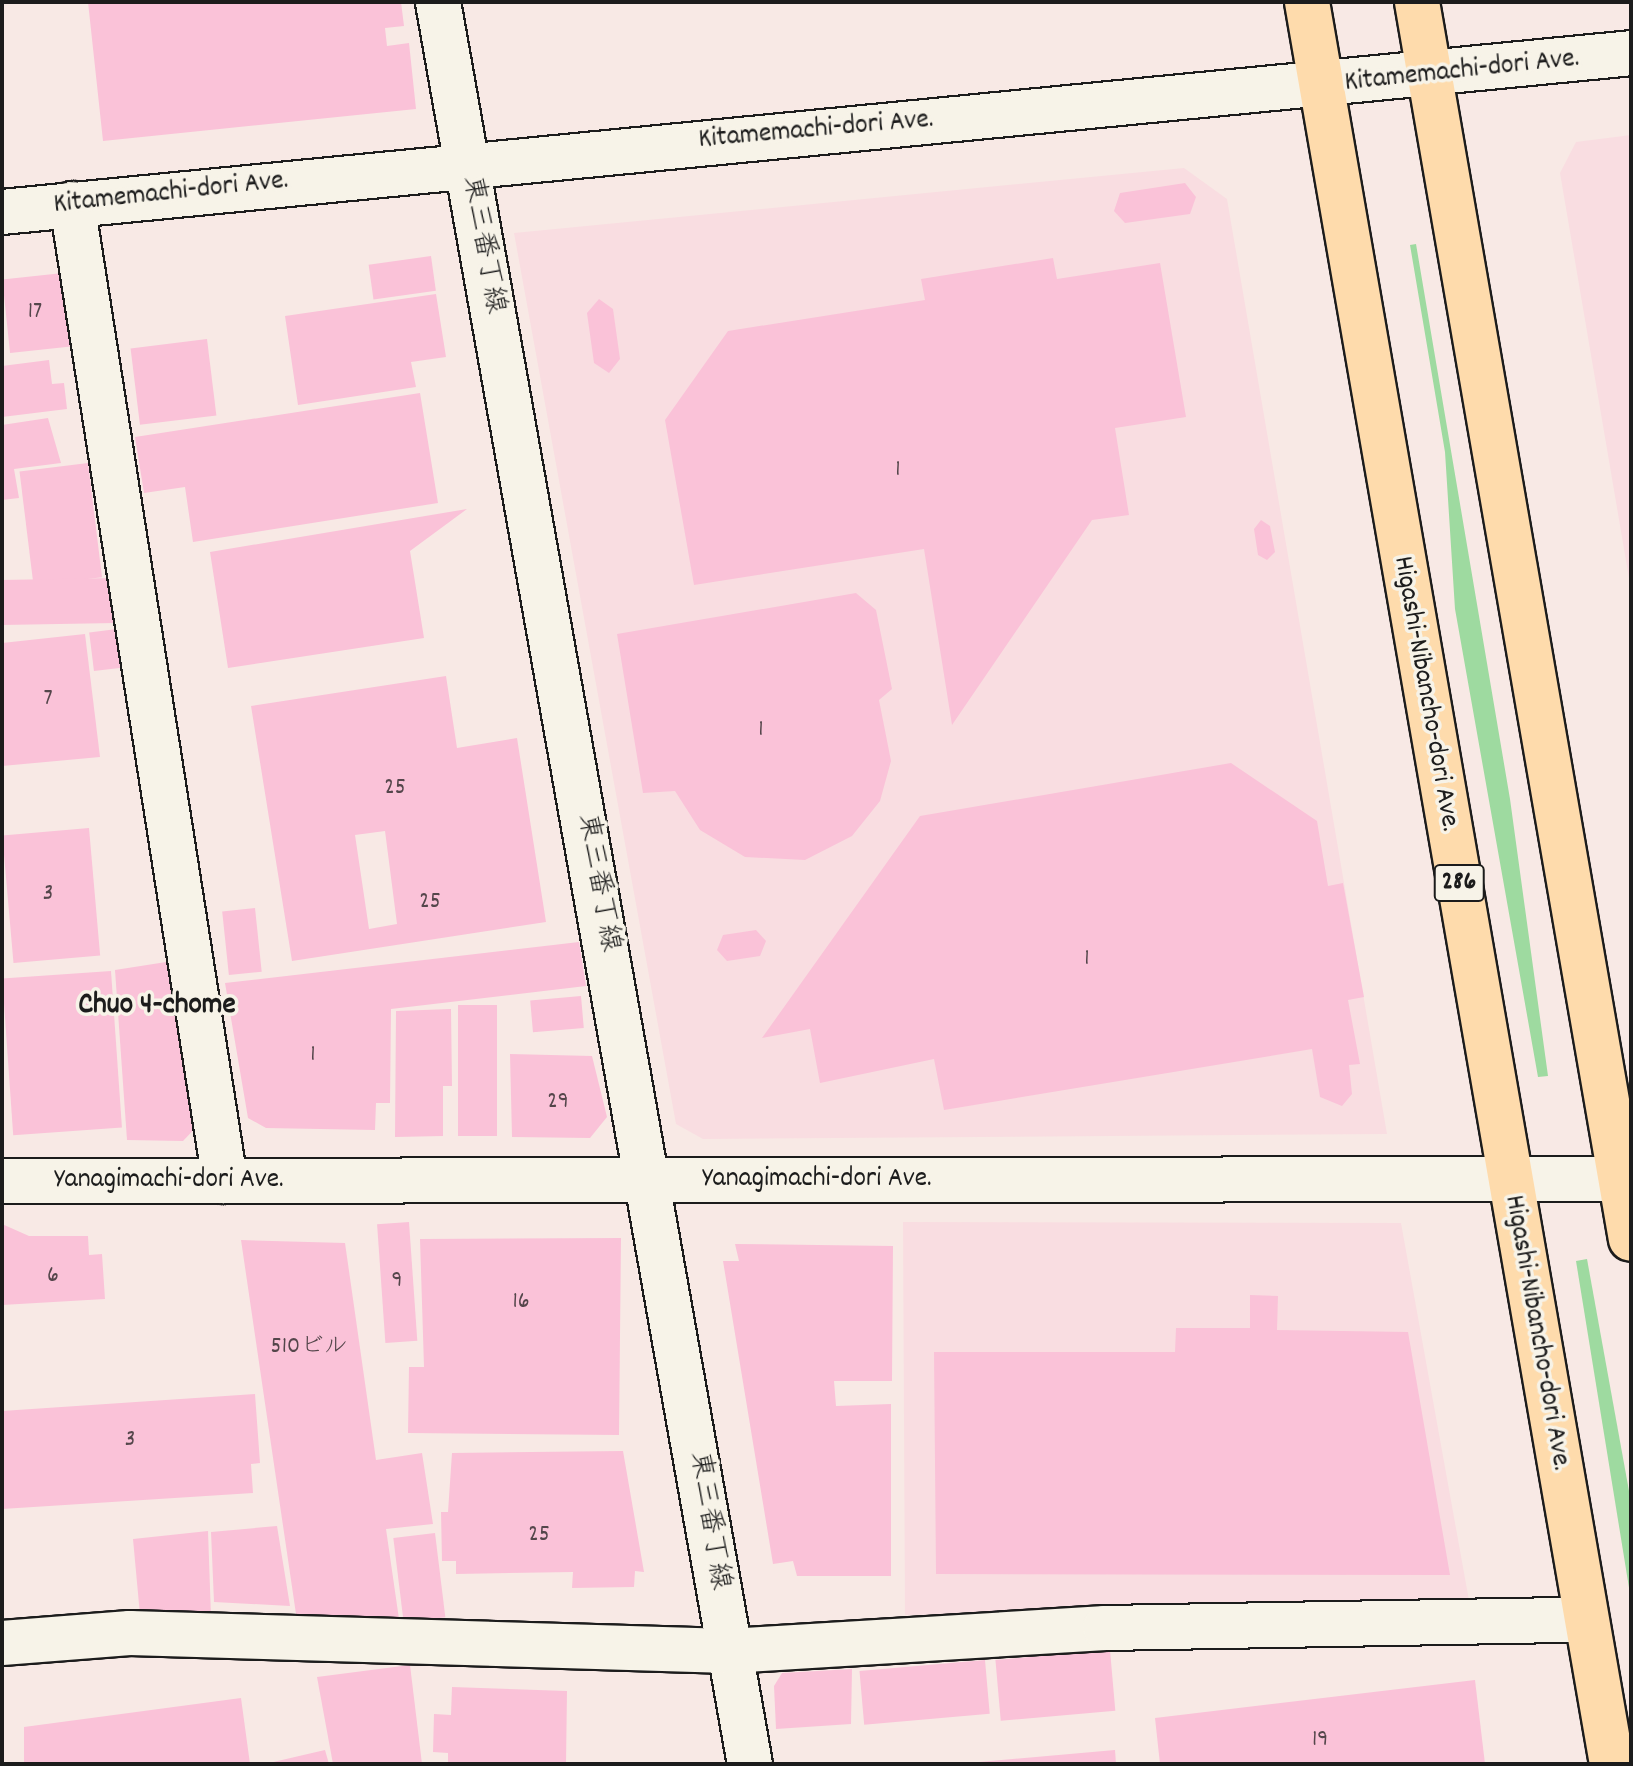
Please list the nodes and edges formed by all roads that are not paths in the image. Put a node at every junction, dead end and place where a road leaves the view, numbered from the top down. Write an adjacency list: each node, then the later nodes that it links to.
1 (438, 2): 7 (street, 東三番丁線)
2 (1307, 2): 6 (highway, Higashi-Nibancho-dori Ave. / 286)
3 (1417, 2): 5 (highway)
4 (1631, 53): 5 (street, Kitamemachi-dori Ave.)
5 (1427, 75): 6 (street, Kitamemachi-dori Ave.); 12 (highway)
6 (1320, 87): 7 (street, Kitamemachi-dori Ave.); 11 (highway, Higashi-Nibancho-dori Ave. / 286)
7 (468, 164): 8 (street, Kitamemachi-dori Ave.); 10 (street, 東三番丁線)
8 (72, 204): 9 (street, Kitamemachi-dori Ave.); 14 (street)
9 (2, 212)
10 (650, 1179): 11 (street, Yanagimachi-dori Ave.); 14 (street, Yanagimachi-dori Ave.); 18 (street, 東三番丁線)
11 (1509, 1180): 12 (street, Yanagimachi-dori Ave.); 16 (highway, Higashi-Nibancho-dori Ave. / 286)
12 (1626, 1180): 15 (highway)
13 (2, 1181): 14 (street, Yanagimachi-dori Ave.)
14 (225, 1181)
15 (1631, 1239)
16 (1585, 1620): 18 (street); 20 (highway, Higashi-Nibancho-dori Ave. / 286)
17 (2, 1643): 18 (street)
18 (729, 1651): 19 (street, 東三番丁線)
19 (750, 1764)
20 (1612, 1764)

